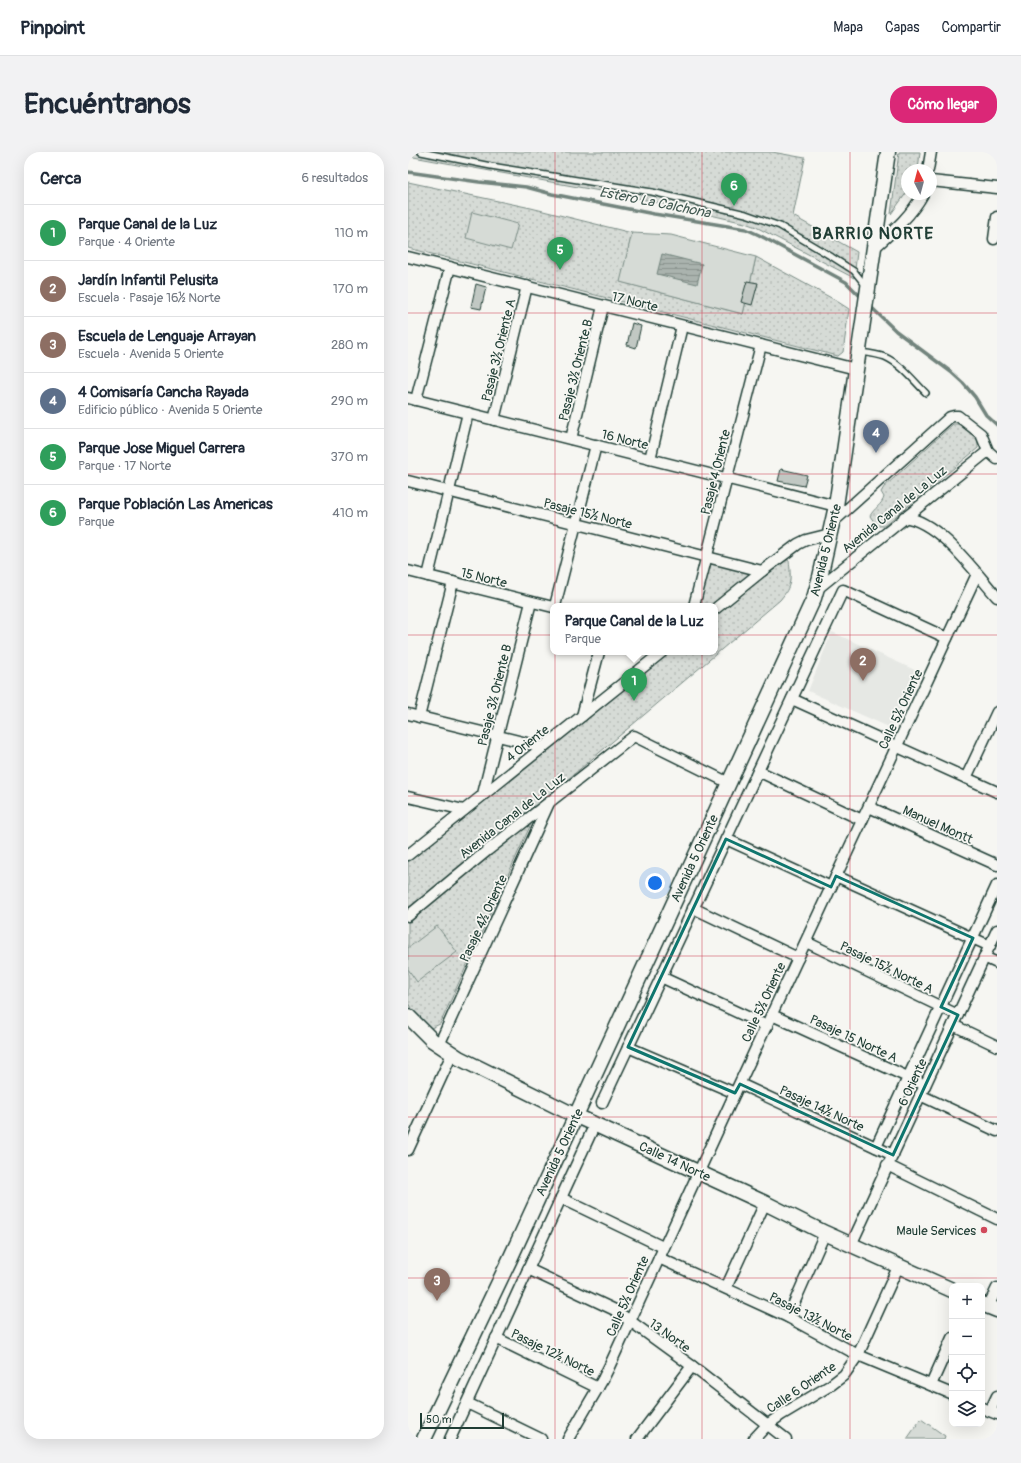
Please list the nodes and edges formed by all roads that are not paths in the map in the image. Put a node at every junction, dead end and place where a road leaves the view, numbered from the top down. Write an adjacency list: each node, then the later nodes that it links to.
1 (421, 152): 14 (lane)
2 (888, 152): 10 (street, Avenida 5 Oriente)
3 (931, 152): 4 (street)
4 (929, 164)
5 (937, 182): 6 (street)
6 (997, 188)
7 (919, 200): 10 (street)
8 (997, 217): 9 (street)
9 (994, 239)
10 (874, 249): 14 (street, Avenida 5 Oriente)
11 (408, 257): 12 (street, 17 Norte)
12 (450, 267): 13 (street, 17 Norte); 21 (street)
13 (527, 286): 15 (street, 17 Norte); 23 (street, Pasaje 3½ Oriente A)
14 (868, 289): 18 (street, Avenida 5 Oriente)
15 (604, 306): 16 (street, 17 Norte); 24 (street, Pasaje 3½ Oriente B)
16 (682, 326): 17 (street, 17 Norte); 27 (street)
17 (761, 345): 19 (street, 17 Norte); 29 (street, Pasaje 4 Oriente)
18 (859, 352): 19 (street, Avenida 5 Oriente); 20 (lane)
19 (856, 369): 32 (street, Avenida 5 Oriente)
20 (926, 393)
21 (412, 399): 22 (street, 16 Norte)
22 (468, 413): 23 (street, 16 Norte); 31 (street)
23 (494, 420): 24 (street, 16 Norte)
24 (571, 439): 25 (street, 16 Norte)
25 (596, 445): 27 (street, 16 Norte); 34 (street)
26 (988, 451): 28 (street); 33 (street, Avenida Canal de La Luz); 35 (street)
27 (650, 459): 29 (street, 16 Norte)
28 (997, 459)
29 (727, 478): 32 (street, 16 Norte); 36 (street, Pasaje 4 Oriente)
30 (408, 481): 31 (street, Pasaje 15½ Norte)
31 (449, 491): 34 (street, Pasaje 15½ Norte); 40 (street)
32 (836, 506): 35 (street, Avenida 5 Oriente)
33 (904, 518): 39 (street); 42 (street, Avenida Canal de La Luz)
34 (576, 524): 36 (street, Pasaje 15½ Norte); 45 (street)
35 (831, 528): 38 (street); 42 (street, Avenida 5 Oriente)
36 (707, 557): 38 (street, Pasaje 15½ Norte); 46 (street, Pasaje 4 Oriente)
37 (408, 571): 40 (street, 15 Norte)
38 (762, 571): 48 (street)
39 (977, 574): 43 (street); 49 (street, Calle 5½ Oriente)
40 (428, 576): 41 (street, 15 Norte)
41 (453, 582): 44 (street, 15 Norte); 56 (street)
42 (817, 589): 62 (street, Avenida 5 Oriente)
43 (997, 597)
44 (531, 602): 47 (street, 15 Norte); 57 (street, Pasaje 3½ Oriente B)
45 (555, 603)
46 (695, 603)
47 (550, 606)
48 (718, 607)
49 (947, 638): 52 (street); 58 (street, Calle 5½ Oriente)
50 (598, 655): 55 (street)
51 (658, 655): 55 (street, 4 Oriente)
52 (792, 699): 58 (street); 60 (street)
53 (997, 712): 61 (street)
54 (408, 714): 56 (street)
55 (582, 716): 59 (street, 4 Oriente)
56 (419, 717): 57 (street)
57 (497, 737): 59 (street); 64 (street, Pasaje 3½ Oriente B)
58 (897, 746): 61 (street); 67 (street, Calle 5½ Oriente)
59 (543, 747): 64 (street, 4 Oriente)
60 (758, 771): 69 (street); 70 (street)
61 (966, 778): 63 (street)
62 (728, 783): 66 (street, Avenida Canal de La Luz); 102 (street, Avenida 5 Oriente)
63 (997, 792)
64 (483, 794): 68 (street, 4 Oriente)
65 (408, 797): 68 (street)
66 (550, 802): 77 (street, Avenida Canal de La Luz); 92 (street, Pasaje 4½ Oriente)
67 (869, 807): 69 (street, Calle 5½ Oriente); 72 (street, Manuel Montt)
68 (464, 810): 71 (street, 4 Oriente)
69 (862, 820): 73 (street, Calle 5½ Oriente)
70 (726, 839): 75 (street); 76 (street)
71 (408, 855)
72 (997, 865)
73 (836, 876): 75 (street, Calle 5½ Oriente); 79 (street)
74 (997, 885): 79 (street, 6 Oriente)
75 (831, 887): 80 (street, Calle 5½ Oriente)
76 (694, 908): 83 (street); 85 (street)
77 (408, 916)
78 (997, 930): 81 (street, 6 Oriente)
79 (973, 938): 81 (street); 86 (street, 6 Oriente)
80 (806, 942): 83 (street, Calle 5½ Oriente); 86 (street, Pasaje 15½ Norte A)
81 (990, 946): 82 (street, 6 Oriente)
82 (984, 956): 84 (street); 88 (street, 6 Oriente)
83 (798, 958): 87 (street, Calle 5½ Oriente)
84 (997, 963)
85 (661, 977): 91 (street); 94 (street)
86 (941, 1007): 88 (street, Pasaje 15½ Norte A); 96 (street, 6 Oriente)
87 (772, 1015): 91 (street, Calle 5½ Oriente); 96 (street, Pasaje 15 Norte A)
88 (958, 1015): 90 (street, 6 Oriente)
89 (408, 1016): 92 (street, Calle 14 Norte)
90 (953, 1025): 93 (street); 98 (street, 6 Oriente)
91 (767, 1026): 97 (street, Calle 5½ Oriente)
92 (439, 1045): 95 (street, Calle 14 Norte)
93 (997, 1046)
94 (628, 1047): 99 (street); 101 (street)
95 (452, 1054): 102 (street, Calle 14 Norte); 106 (street)
96 (908, 1077): 98 (street, Pasaje 15 Norte A); 105 (street, 6 Oriente)
97 (740, 1084): 99 (street, Calle 5½ Oriente); 105 (street, Pasaje 14½ Norte)
98 (925, 1085): 100 (street, 6 Oriente)
99 (734, 1093): 109 (street, Calle 5½ Oriente)
100 (920, 1095): 104 (street); 107 (street, 6 Oriente)
101 (602, 1103)
102 (576, 1115): 103 (street, Calle 14 Norte); 136 (street, Avenida 5 Oriente)
103 (595, 1124): 109 (street, Calle 14 Norte); 110 (street)
104 (997, 1131)
105 (876, 1147): 107 (street, Pasaje 14½ Norte)
106 (408, 1150)
107 (892, 1155): 108 (street, 6 Oriente)
108 (887, 1165): 112 (street); 114 (street, 6 Oriente)
109 (698, 1172): 111 (street, Calle 14 Norte); 115 (street, Calle 5½ Oriente)
110 (561, 1198): 115 (street); 118 (street)
111 (765, 1203): 113 (street, Calle 14 Norte); 119 (street)
112 (997, 1219)
113 (825, 1233): 114 (street, Calle 14 Norte); 123 (street)
114 (851, 1245): 117 (street, Calle 14 Norte)
115 (664, 1247): 116 (street, Calle 5½ Oriente)
116 (659, 1258): 119 (street, Pasaje 13½ Norte); 124 (street, Calle 5½ Oriente)
117 (898, 1267): 121 (street, Calle 14 Norte); 127 (street, Calle 6 Oriente)
118 (528, 1269): 124 (street, 13 Norte); 125 (street)
119 (726, 1288): 123 (street, Pasaje 13½ Norte)
120 (997, 1288): 122 (street)
121 (949, 1289)
122 (989, 1307)
123 (788, 1317): 127 (street, Pasaje 13½ Norte)
124 (630, 1321): 128 (street, 13 Norte); 130 (street, Calle 5½ Oriente)
125 (496, 1338): 130 (street, Pasaje 12½ Norte); 133 (street)
126 (949, 1345): 129 (street)
127 (858, 1355): 129 (street, Pasaje 13½ Norte); 135 (street, Calle 6 Oriente)
128 (692, 1366): 135 (street, 13 Norte); 140 (street)
129 (931, 1385): 131 (street, Pasaje 13½ Norte)
130 (598, 1388): 139 (street, Calle 5½ Oriente)
131 (949, 1393)
132 (997, 1396): 134 (street)
133 (467, 1403): 137 (street); 138 (street)
134 (990, 1411)
135 (767, 1425): 141 (street, Calle 6 Oriente); 142 (street, 13 Norte)
136 (424, 1439)
137 (450, 1439)
138 (541, 1439)
139 (568, 1439)
140 (637, 1439)
141 (754, 1439)
142 (786, 1439)

